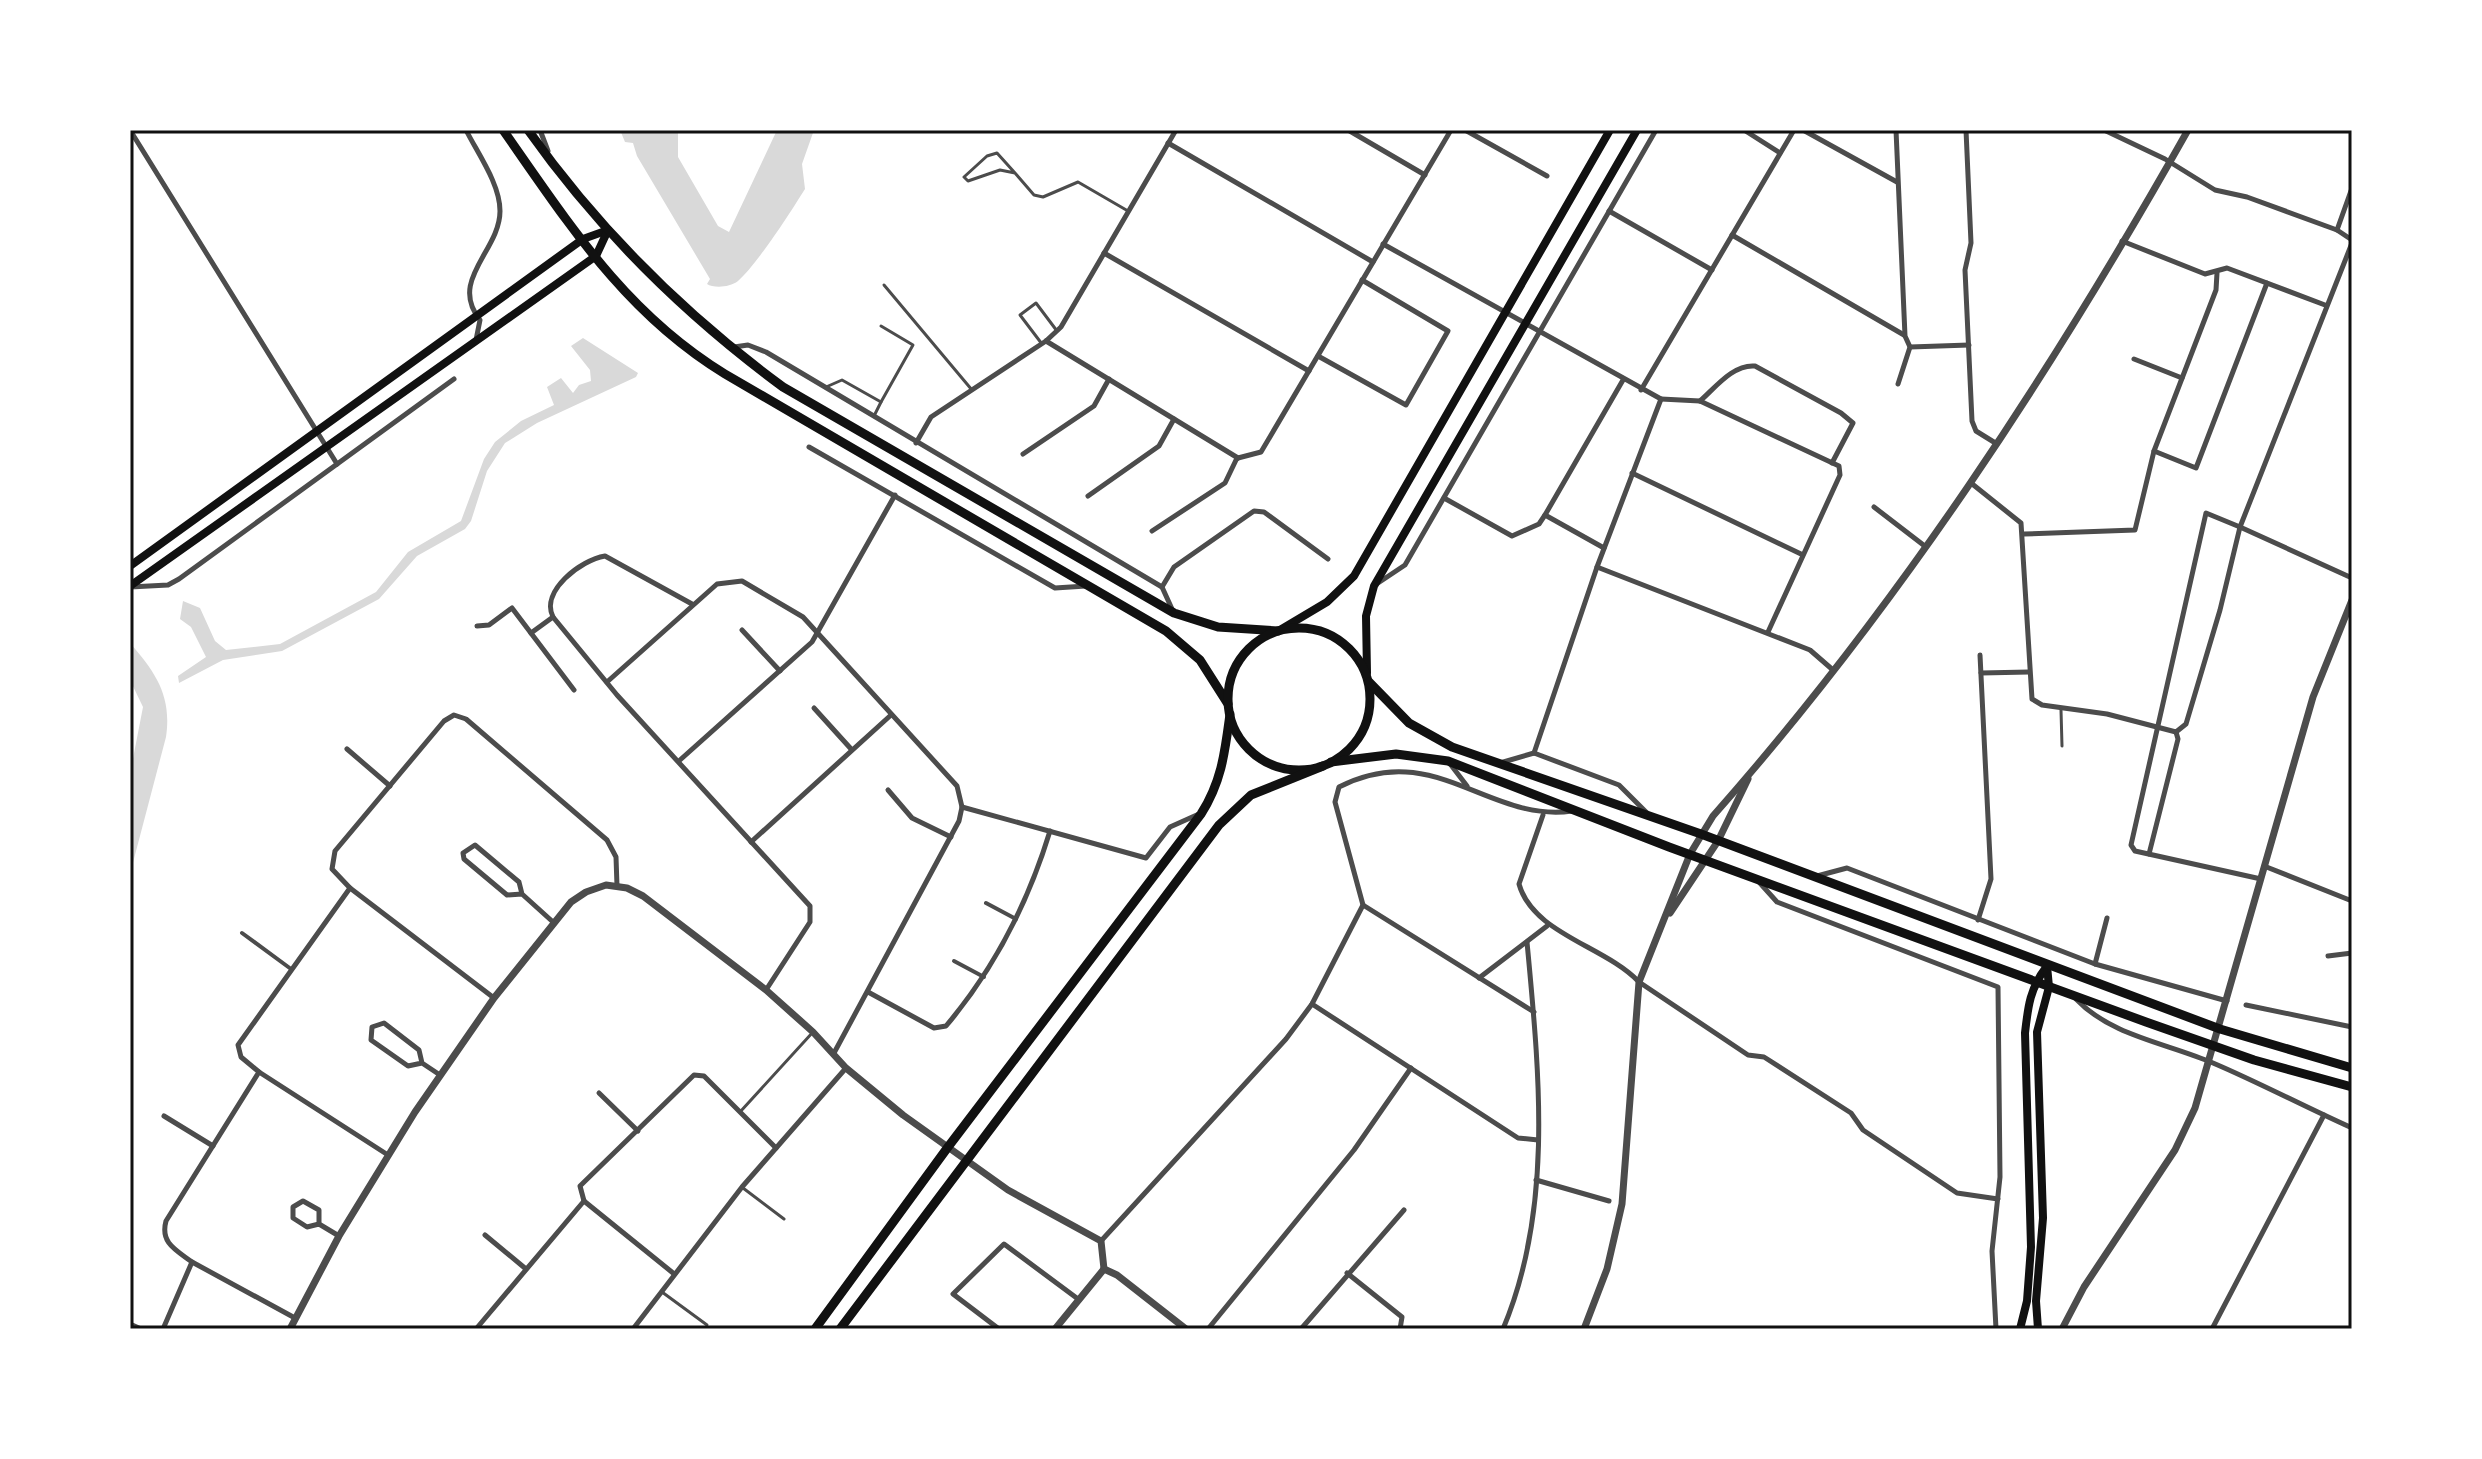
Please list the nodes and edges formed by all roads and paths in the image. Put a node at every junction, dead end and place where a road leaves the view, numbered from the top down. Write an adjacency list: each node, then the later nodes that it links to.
1 (130, 130): 75 (street)
2 (466, 130): 48 (street)
3 (503, 130): 34 (main road)
4 (528, 130): 22 (main road)
5 (540, 130): 22 (street)
6 (1176, 130): 20 (street)
7 (1348, 130): 25 (street)
8 (1451, 130): 25 (street)
9 (1465, 130): 26 (street)
10 (1610, 130): 47 (main road)
11 (1637, 130): 49 (main road)
12 (1656, 130): 30 (street)
13 (1744, 130): 21 (street)
14 (1794, 130): 21 (street)
15 (1803, 130): 27 (street)
16 (1896, 130): 27 (street)
17 (1966, 130): 56 (street)
18 (2104, 130): 23 (street)
19 (2188, 130): 23 (street)
20 (1168, 143): 29 (street); 40 (street)
21 (1780, 153): 33 (street)
22 (552, 163): 31 (main road)
23 (2169, 163): 32 (street); 35 (street)
24 (1015, 173): 24 (lane); 29 (lane)
25 (1425, 175): 37 (street)
26 (1547, 176)
27 (1898, 183): 53 (street)
28 (2352, 188): 32 (street)
29 (1128, 211): 38 (street)
30 (1609, 211): 41 (street); 52 (street)
31 (608, 230): 34 (main road); 39 (main road); 58 (main road)
32 (2337, 230): 36 (street)
33 (1732, 235): 41 (street); 53 (street)
34 (583, 239): 39 (main road); 48 (main road)
35 (2122, 241): 42 (street); 77 (street)
36 (2352, 242): 46 (street)
37 (1383, 244): 40 (street); 47 (street)
38 (1104, 253): 51 (street); 61 (street)
39 (596, 256): 54 (main road); 103 (main road)
40 (1373, 262): 43 (street)
41 (1712, 270): 69 (street)
42 (2217, 273): 44 (street); 62 (street)
43 (1362, 280): 59 (street); 59 (street)
44 (2267, 283): 46 (street); 80 (street)
45 (884, 285): 68 (lane)
46 (2325, 305): 92 (street)
47 (1504, 312): 49 (street); 112 (main road)
48 (476, 316): 54 (street); 75 (main road)
49 (1527, 325): 52 (street); 104 (main road)
50 (881, 326): 72 (lane)
51 (1057, 331): 55 (street); 55 (lane)
52 (1540, 332): 65 (street); 89 (street)
53 (1905, 336): 57 (street)
54 (475, 341): 78 (main road)
55 (1044, 343): 64 (street); 68 (street)
56 (1969, 345): 57 (street); 77 (street)
57 (1910, 347): 66 (street)
58 (729, 348): 67 (street); 108 (main road)
59 (1318, 356): 61 (street)
60 (2134, 359): 62 (street)
61 (1309, 371): 82 (street)
62 (2182, 378): 80 (street)
63 (454, 379): 84 (street)
64 (1109, 379): 74 (street); 81 (street)
65 (1623, 380): 69 (street); 91 (street)
66 (1898, 384)
67 (823, 388): 72 (lane); 73 (street)
68 (972, 390): 76 (street)
69 (1641, 390): 70 (street)
70 (1661, 399): 71 (street); 85 (street)
71 (1700, 401): 83 (street); 83 (street)
72 (881, 402): 73 (lane)
73 (873, 418): 76 (street)
74 (1174, 419): 82 (street); 88 (street)
75 (314, 431): 78 (street); 99 (main road)
76 (916, 443): 105 (street)
77 (1997, 444): 86 (street)
78 (324, 447): 84 (street); 102 (main road)
79 (809, 447): 87 (street)
80 (2154, 451): 94 (street)
81 (1023, 454)
82 (1238, 458): 93 (street)
83 (1832, 463): 97 (street)
84 (337, 464): 102 (street)
85 (1632, 473): 95 (street); 97 (street)
86 (1971, 483): 94 (street); 96 (street)
87 (895, 495): 103 (street); 113 (street)
88 (1088, 496)
89 (1444, 498): 91 (street); 104 (street)
90 (1874, 507): 96 (street)
91 (1545, 515): 95 (street)
92 (2240, 527): 101 (street); 128 (street); 129 (street)
93 (1152, 531)
94 (2024, 534): 119 (street)
95 (1604, 548): 100 (street)
96 (1927, 548): 117 (street)
97 (1801, 554): 114 (street)
98 (1328, 559): 105 (street)
99 (130, 566)
100 (1597, 567): 114 (street); 133 (street)
101 (2352, 578)
102 (130, 586)
103 (1089, 586): 126 (main road)
104 (1374, 586): 121 (main road)
105 (1162, 587): 108 (street)
106 (2352, 600): 155 (street)
107 (692, 604): 109 (street); 113 (street); 122 (street)
108 (1174, 613): 112 (main road)
109 (553, 617): 115 (street); 122 (street)
110 (477, 626): 115 (street)
111 (742, 630): 118 (street)
112 (1279, 630): 121 (main road); 126 (main road)
113 (817, 631): 118 (street); 127 (street)
114 (1768, 632): 117 (street)
115 (531, 633): 123 (street)
116 (1980, 655): 120 (street)
117 (1833, 670): 138 (street)
118 (780, 671): 134 (street)
119 (2029, 672): 120 (street); 124 (street)
120 (1981, 673): 167 (street)
121 (1368, 678): 136 (main road); 137 (main road)
122 (607, 682): 134 (street)
123 (574, 690)
124 (2060, 705): 128 (street); 130 (lane)
125 (814, 708): 132 (street)
126 (1229, 709): 136 (main road); 144 (main road)
127 (891, 715): 132 (street); 142 (street)
128 (2156, 725): 129 (street); 153 (street)
129 (2176, 732): 153 (street)
130 (2062, 746)
131 (347, 749): 139 (street)
132 (852, 750): 151 (street)
133 (1534, 753): 137 (street); 146 (street)
134 (680, 760): 151 (street)
135 (1448, 761): 136 (main road); 140 (street); 143 (main road)
136 (1327, 764): 216 (main road)
137 (1498, 764): 146 (main road)
138 (1753, 770): 148 (street); 150 (street)
139 (390, 786): 159 (street); 160 (street)
140 (1468, 786): 145 (street); 164 (street)
141 (888, 790): 149 (street)
142 (962, 807): 147 (street); 149 (street)
143 (1577, 810): 145 (street); 152 (main road)
144 (1201, 814): 147 (street); 213 (main road)
145 (1543, 815): 170 (street)
146 (1652, 817): 148 (main road)
147 (1050, 831): 166 (street)
148 (1701, 834): 150 (main road); 152 (street)
149 (951, 837): 185 (street)
150 (1718, 841): 154 (street); 157 (main road)
151 (751, 842): 184 (street)
152 (1690, 854): 154 (main road); 169 (street)
153 (2149, 854): 158 (street)
154 (1706, 859): 156 (main road); 169 (street)
155 (2264, 866): 158 (street); 162 (street)
156 (1753, 875): 182 (main road); 219 (street)
157 (1813, 877): 167 (street); 177 (main road)
158 (2261, 879): 188 (street)
159 (617, 886): 168 (street); 184 (street)
160 (350, 888): 178 (street); 187 (street)
161 (522, 894): 161 (street); 168 (street)
162 (2352, 901)
163 (986, 903): 166 (street)
164 (1363, 905): 180 (street); 189 (street)
165 (2107, 918): 176 (street)
166 (1016, 919): 179 (street)
167 (1978, 920): 176 (street)
168 (553, 922): 187 (street)
169 (1664, 922): 181 (street)
170 (1547, 926): 172 (street); 181 (street)
171 (242, 933): 178 (street)
172 (1527, 942): 180 (street); 191 (street)
173 (2352, 953): 174 (street)
174 (2328, 956)
175 (954, 961): 179 (street)
176 (2095, 964): 188 (street)
177 (2047, 966): 182 (main road); 183 (main road); 193 (main road)
178 (291, 969): 202 (street)
179 (984, 977): 185 (street)
180 (1479, 978): 191 (street)
181 (1639, 982): 219 (street); 252 (street)
182 (2035, 982): 183 (main road); 254 (main road)
183 (2049, 987): 186 (main road); 255 (main road)
184 (766, 990): 194 (street)
185 (868, 992): 196 (street)
186 (2073, 996): 195 (main road); 197 (street)
187 (494, 998): 203 (street)
188 (2227, 1001): 193 (street)
189 (1312, 1004): 200 (street); 227 (street)
190 (2246, 1005): 192 (street)
191 (1534, 1012): 211 (street)
192 (2352, 1027)
193 (2220, 1029): 195 (street); 201 (main road)
194 (813, 1032): 196 (street); 206 (lane)
195 (2215, 1046): 197 (street); 204 (main road)
196 (834, 1053): 199 (street)
197 (2210, 1062): 207 (street); 256 (street)
198 (422, 1063): 198 (street); 203 (street)
199 (846, 1068): 213 (street); 214 (street)
200 (1411, 1068): 211 (street); 248 (street)
201 (2352, 1068)
202 (259, 1072): 212 (street); 215 (street)
203 (440, 1075): 215 (street)
204 (2352, 1087)
205 (599, 1093): 210 (street)
206 (740, 1112): 210 (street); 214 (street)
207 (2324, 1115): 209 (street); 257 (street)
208 (164, 1116): 212 (street)
209 (2352, 1128)
210 (638, 1131): 220 (street)
211 (1538, 1140): 217 (street)
212 (213, 1146): 228 (street)
213 (948, 1147): 216 (street); 243 (main road)
214 (776, 1148): 218 (street)
215 (388, 1155): 226 (street)
216 (969, 1162): 227 (street); 244 (main road)
217 (1536, 1180): 221 (street); 251 (street)
218 (742, 1187): 223 (lane); 231 (street)
219 (1998, 1199): 253 (street)
220 (584, 1201): 229 (street); 231 (street)
221 (1609, 1201)
222 (1404, 1210): 232 (street)
223 (784, 1219)
224 (319, 1224): 224 (street); 226 (street)
225 (485, 1235): 229 (street)
226 (339, 1236): 235 (street)
227 (1101, 1241): 230 (street)
228 (192, 1262): 235 (street); 239 (street)
229 (526, 1269): 241 (street)
230 (1104, 1269): 234 (street); 247 (street)
231 (673, 1273): 233 (street)
232 (1347, 1273): 249 (street); 250 (street)
233 (661, 1291): 237 (lane); 242 (street)
234 (1078, 1299): 245 (street); 246 (street)
235 (295, 1318): 240 (street)
236 (130, 1324): 238 (street)
237 (707, 1325)
238 (141, 1329)
239 (163, 1329)
240 (290, 1329)
241 (476, 1329)
242 (633, 1329)
243 (815, 1329)
244 (840, 1329)
245 (999, 1329)
246 (1055, 1329)
247 (1186, 1329)
248 (1208, 1329)
249 (1301, 1329)
250 (1400, 1329)
251 (1503, 1329)
252 (1584, 1329)
253 (1996, 1329)
254 (2020, 1329)
255 (2038, 1329)
256 (2064, 1329)
257 (2212, 1329)

